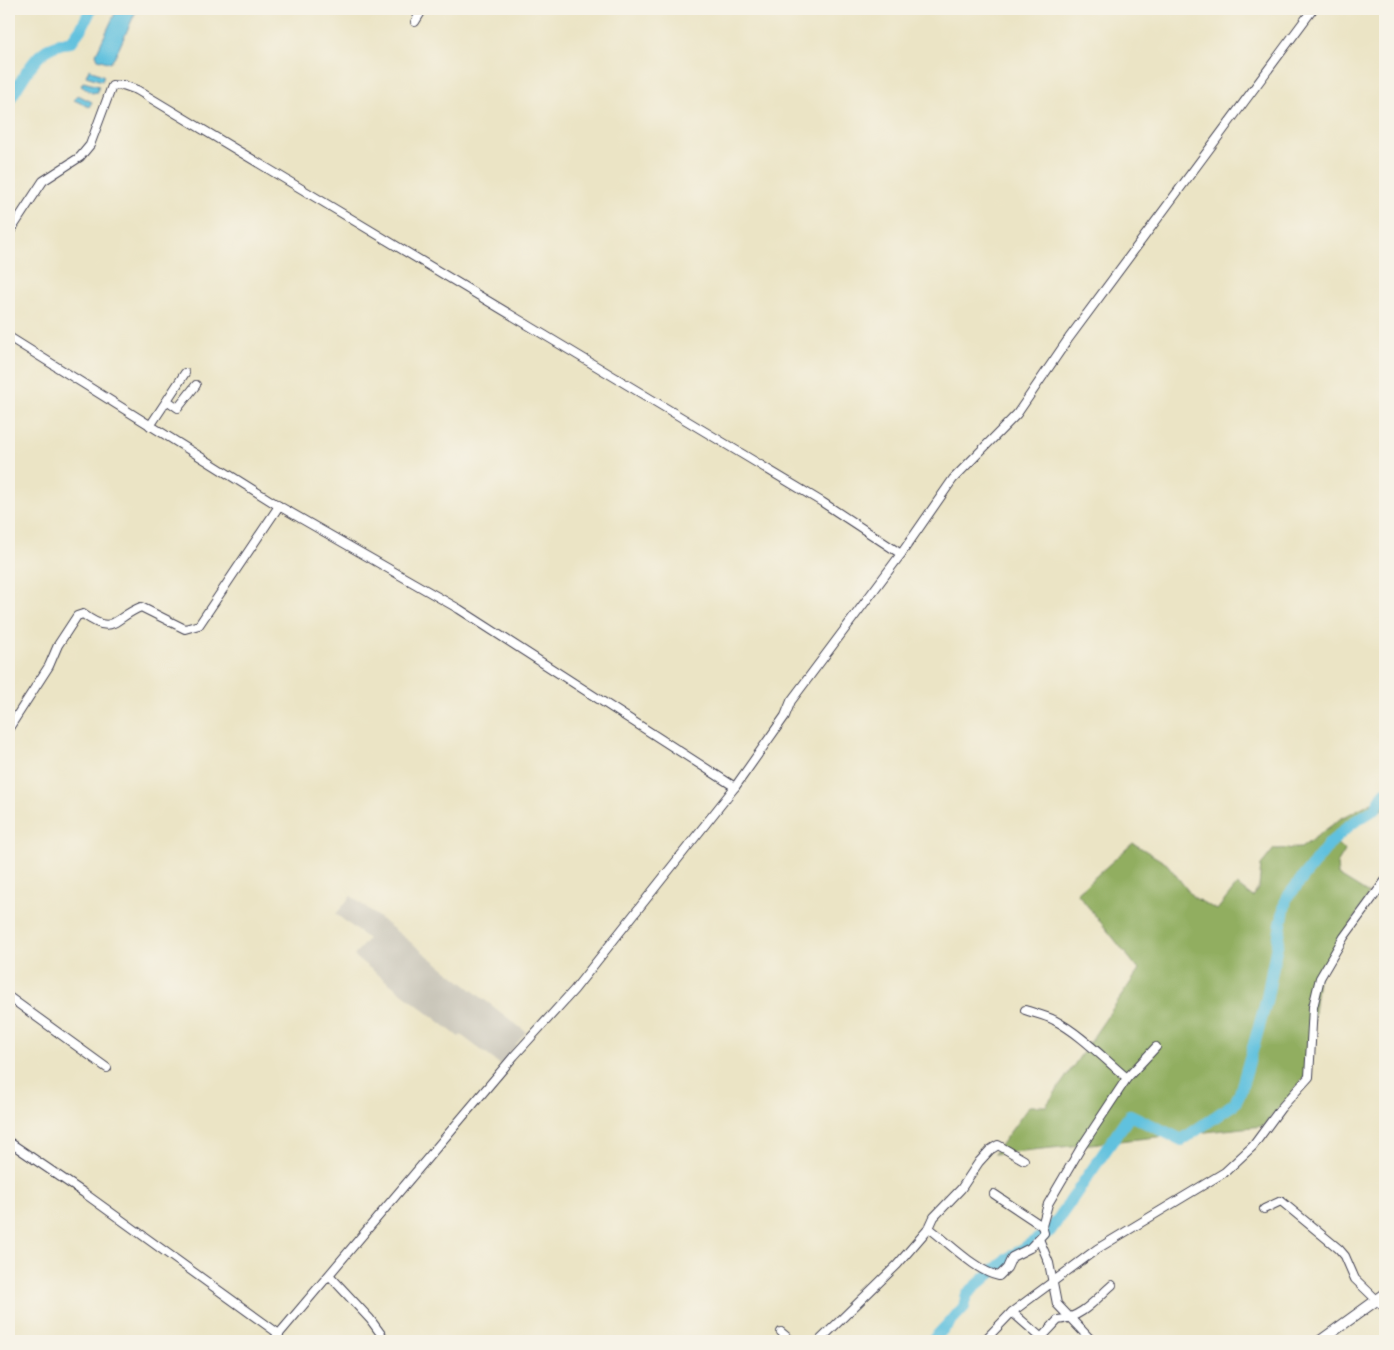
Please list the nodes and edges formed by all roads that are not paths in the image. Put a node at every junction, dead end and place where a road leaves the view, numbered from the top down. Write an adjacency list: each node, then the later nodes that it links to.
1 (423, 9): 3 (street)
2 (1312, 9): 11 (street)
3 (415, 22)
4 (9, 233): 11 (street)
5 (10, 339): 9 (street)
6 (185, 373): 8 (street)
7 (196, 385): 8 (street)
8 (168, 401): 9 (street)
9 (150, 426): 10 (street)
10 (279, 506): 12 (street); 13 (street)
11 (901, 554): 13 (street)
12 (9, 728)
13 (735, 787): 26 (street)
14 (1385, 881): 27 (street)
15 (9, 997): 18 (street)
16 (1025, 1010): 19 (street)
17 (1156, 1046): 19 (street)
18 (107, 1068)
19 (1127, 1078): 25 (street)
20 (9, 1142): 35 (street)
21 (1024, 1160): 24 (street)
22 (994, 1194): 25 (street)
23 (1264, 1209): 30 (street)
24 (929, 1228): 25 (street); 40 (street)
25 (1042, 1233): 27 (street)
26 (330, 1276): 35 (street); 38 (street)
27 (1052, 1282): 32 (street); 33 (street)
28 (1112, 1285): 33 (street)
29 (1385, 1294): 30 (main road)
30 (1376, 1301): 31 (street); 43 (main road)
31 (1385, 1308)
32 (1012, 1312): 36 (street); 41 (street)
33 (1069, 1319): 36 (street); 42 (street)
34 (780, 1332): 39 (street)
35 (279, 1334): 37 (street)
36 (1043, 1339)
37 (273, 1341)
38 (386, 1341)
39 (792, 1341)
40 (819, 1341)
41 (984, 1341)
42 (1092, 1341)
43 (1320, 1341)

